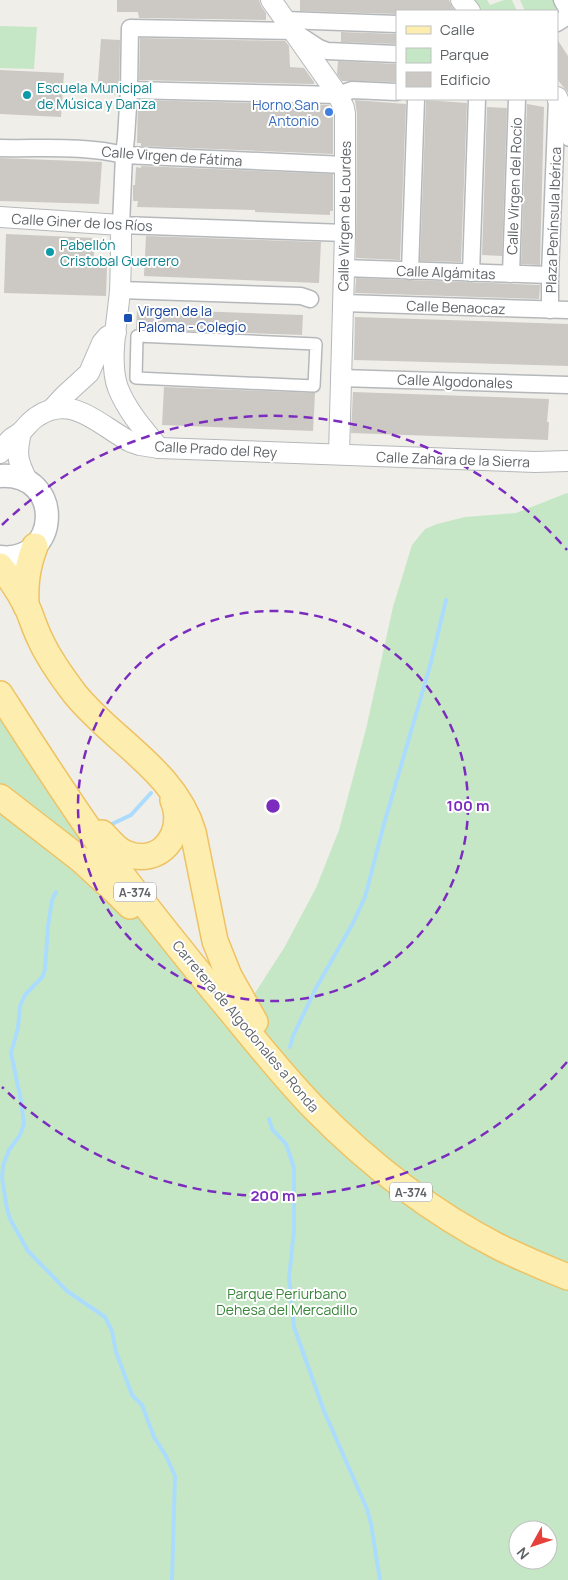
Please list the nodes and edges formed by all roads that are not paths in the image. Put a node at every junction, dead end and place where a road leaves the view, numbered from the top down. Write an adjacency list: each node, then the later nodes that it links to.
1 (271, 0): 11 (street, Calle Virgen de Lourdes)
2 (461, 0): 6 (street)
3 (467, 0): 7 (street)
4 (557, 0): 9 (street)
5 (562, 0): 8 (street)
6 (469, 10)
7 (475, 10)
8 (568, 11)
9 (558, 18)
10 (396, 24): 11 (street)
11 (289, 26): 12 (street); 13 (street); 15 (street, Calle Virgen de Lourdes)
12 (396, 54)
13 (129, 90): 15 (street); 24 (street)
14 (396, 92): 15 (street)
15 (338, 95): 25 (street, Calle Virgen de Lourdes)
16 (558, 99): 21 (street, Plaza Península Ibérica)
17 (416, 100): 30 (street)
18 (477, 100): 31 (street)
19 (517, 100): 32 (street, Calle Virgen del Rocío)
20 (557, 100): 33 (street, Plaza Península Ibérica)
21 (568, 123)
22 (568, 140): 37 (street, Plaza Península Ibérica)
23 (0, 148): 24 (street, Calle Virgen de Fátima)
24 (124, 155): 25 (street, Calle Virgen de Fátima); 27 (street)
25 (345, 164): 28 (street, Calle Virgen de Lourdes)
26 (0, 217): 27 (street, Calle Giner de los Ríos)
27 (121, 224): 28 (street, Calle Giner de los Ríos); 34 (street)
28 (345, 233): 29 (street, Calle Virgen de Lourdes)
29 (343, 268): 30 (street, Calle Algámitas); 36 (street, Calle Virgen de Lourdes)
30 (410, 271): 31 (street, Calle Algámitas)
31 (471, 273): 32 (street, Calle Algámitas)
32 (511, 274): 33 (street, Calle Algámitas)
33 (550, 275): 38 (street, Plaza Península Ibérica)
34 (120, 290): 35 (street); 40 (street)
35 (310, 299)
36 (343, 304): 38 (street, Calle Benaocaz); 41 (street, Calle Virgen de Lourdes)
37 (568, 306)
38 (550, 310): 39 (street, Calle Benaocaz)
39 (568, 310)
40 (116, 333): 44 (street); 46 (street)
41 (341, 378): 42 (street, Calle Algodonales); 48 (street, Calle Virgen de Lourdes)
42 (568, 384)
43 (314, 386): 43 (street)
44 (53, 408): 45 (street); 46 (street, Calle Prado del Rey)
45 (21, 432): 47 (street); 51 (street)
46 (159, 448): 48 (street, Calle Prado del Rey)
47 (0, 453)
48 (338, 454): 49 (street, Calle Zahara de la Sierra)
49 (568, 461)
50 (0, 476): 51 (main road)
51 (27, 480): 52 (main road)
52 (35, 546): 53 (main road); 55 (main road)
53 (0, 557)
54 (0, 566): 55 (main road)
55 (26, 606): 57 (main road)
56 (0, 694): 59 (main road, Carretera de Algodonales a Ronda / A-374)
57 (171, 791): 59 (main road); 61 (main road)
58 (0, 797): 60 (main road)
59 (73, 807): 60 (main road, Carretera de Algodonales a Ronda / A-374)
60 (201, 974): 61 (main road, Carretera de Algodonales a Ronda / A-374)
61 (280, 1070): 62 (main road, Carretera de Algodonales a Ronda / A-374)
62 (568, 1277)

